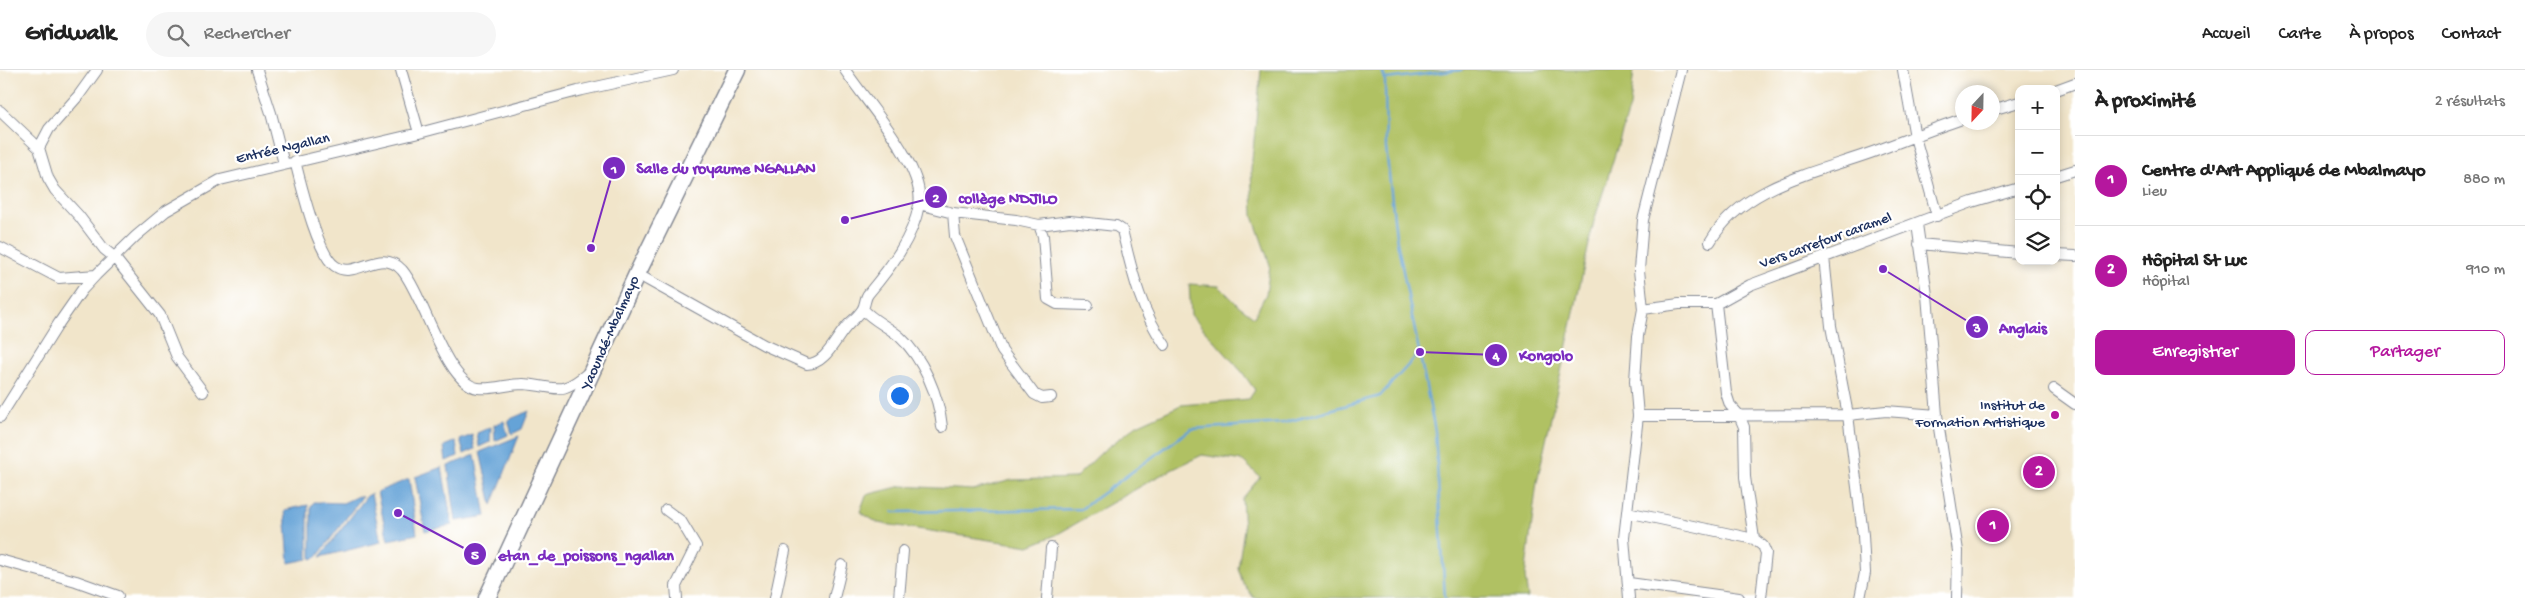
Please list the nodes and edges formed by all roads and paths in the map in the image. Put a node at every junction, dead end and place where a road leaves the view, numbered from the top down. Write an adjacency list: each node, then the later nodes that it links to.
1 (97, 70): 17 (street)
2 (257, 70): 18 (street)
3 (401, 70): 15 (street)
4 (673, 70): 15 (street, Entrée Ngallan)
5 (737, 70): 35 (highway, Yaoundé-Mbalmayo)
6 (845, 70): 22 (street)
7 (1681, 70): 40 (street)
8 (1903, 70): 16 (street)
9 (2075, 83): 10 (street)
10 (2060, 89)
11 (2015, 103): 12 (street)
12 (2000, 108)
13 (0, 111): 17 (street)
14 (1955, 121): 16 (street)
15 (419, 133): 18 (street, Entrée Ngallan)
16 (1915, 137): 24 (street); 27 (street)
17 (39, 148): 33 (street)
18 (289, 162): 33 (street, Entrée Ngallan); 42 (street)
19 (2075, 170): 20 (street)
20 (2059, 175)
21 (2015, 189): 24 (street, Vers carrefour caramel)
22 (919, 204): 23 (street); 39 (street)
23 (952, 212): 26 (street); 45 (street)
24 (1937, 216): 25 (street, Vers carrefour caramel)
25 (1917, 224): 28 (street); 34 (street, Vers carrefour caramel)
26 (1039, 225): 38 (street); 41 (street)
27 (1710, 242)
28 (1919, 244): 30 (street); 50 (street)
29 (0, 247): 36 (street)
30 (2015, 253)
31 (2060, 255): 32 (street)
32 (2075, 256)
33 (114, 257): 36 (street, Entrée Ngallan); 44 (street)
34 (1824, 257): 37 (street, Vers carrefour caramel); 47 (street)
35 (637, 274): 39 (street); 42 (highway, Yaoundé-Mbalmayo)
36 (96, 275): 51 (street, Entrée Ngallan)
37 (1716, 304): 40 (street, Vers carrefour caramel); 48 (street)
38 (1088, 305)
39 (863, 309): 52 (street)
40 (1642, 309): 49 (street)
41 (1165, 345)
42 (597, 364): 63 (highway, Yaoundé-Mbalmayo)
43 (2054, 389): 46 (street)
44 (203, 392)
45 (1051, 397)
46 (2075, 404)
47 (1848, 414): 48 (street); 50 (street); 72 (street)
48 (1740, 415): 49 (street); 55 (street)
49 (1638, 416): 54 (street)
50 (1937, 416): 73 (street)
51 (0, 417)
52 (942, 427)
53 (666, 510): 64 (street)
54 (1627, 512): 55 (street); 61 (street)
55 (1754, 539): 71 (street)
56 (1051, 548): 68 (street)
57 (785, 551): 65 (street)
58 (903, 551): 67 (street)
59 (0, 560): 62 (street)
60 (842, 564): 66 (street)
61 (1629, 583): 69 (street); 70 (street)
62 (118, 596)
63 (487, 598)
64 (677, 598)
65 (775, 598)
66 (834, 598)
67 (899, 598)
68 (1047, 598)
69 (1629, 598)
70 (1739, 598)
71 (1762, 598)
72 (1860, 598)
73 (1957, 598)

